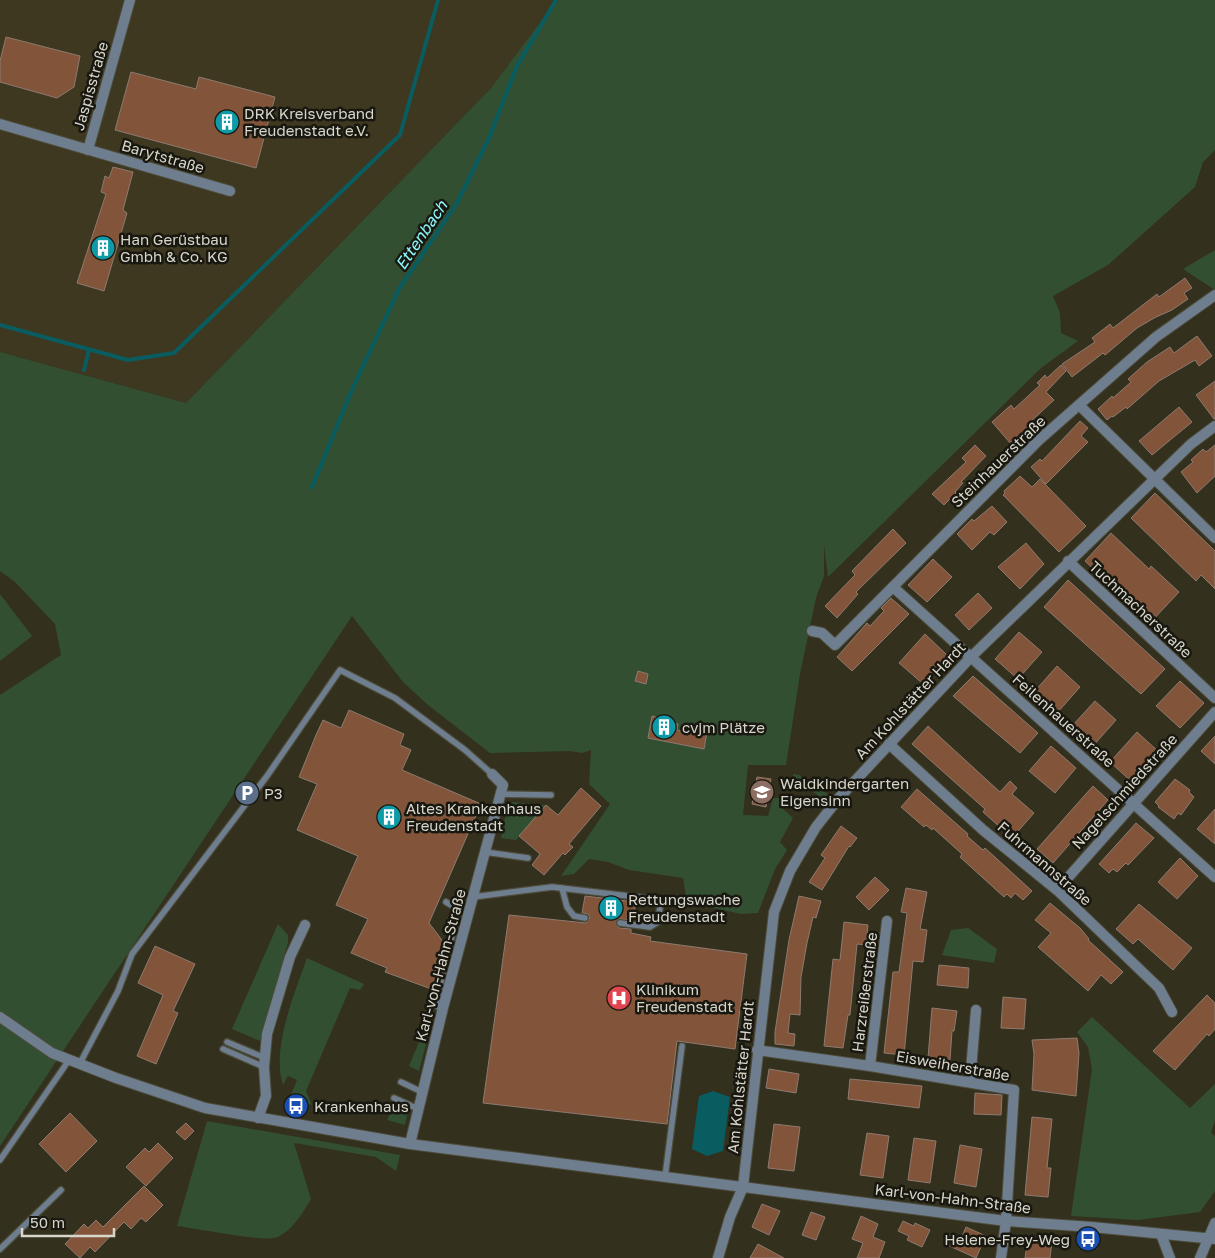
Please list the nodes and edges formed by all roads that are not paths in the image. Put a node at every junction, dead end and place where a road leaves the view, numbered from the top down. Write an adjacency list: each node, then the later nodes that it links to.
1 (130, 0): 3 (street, Jaspisstraße)
2 (0, 124): 3 (street, Jaspisstraße)
3 (88, 150): 4 (street, Barytstraße)
4 (230, 191)
5 (1215, 295): 6 (street, Steinhauerstraße)
6 (1079, 405): 8 (street); 11 (street, Steinhauerstraße)
7 (1215, 426): 8 (street, Am Kohlstätter Hardt)
8 (1153, 479): 9 (street); 10 (street, Am Kohlstätter Hardt)
9 (1215, 538)
10 (1068, 562): 13 (street, Am Kohlstätter Hardt); 14 (street, Tuchmacherstraße)
11 (893, 587): 12 (street, Steinhauerstraße); 13 (street, Feilenhauerstraße)
12 (812, 631)
13 (971, 657): 16 (street, Am Kohlstätter Hardt); 20 (street, Feilenhauerstraße)
14 (1215, 698)
15 (1215, 712): 20 (street, Nagelschmiedstraße)
16 (888, 744): 25 (street, Fuhrmannstraße); 41 (street, Am Kohlstätter Hardt)
17 (492, 774): 18 (street); 44 (lane)
18 (501, 794): 19 (lane); 21 (street, Karl-von-Hahn-Straße)
19 (551, 795)
20 (1133, 802): 23 (street, Feilenhauerstraße); 25 (street, Nagelschmiedstraße)
21 (485, 852): 22 (lane); 26 (street, Karl-von-Hahn-Straße)
22 (528, 858)
23 (1215, 877)
24 (562, 888): 26 (lane); 28 (lane); 30 (lane)
25 (1057, 890): 36 (street, Fuhrmannstraße)
26 (473, 897): 34 (street, Karl-von-Hahn-Straße)
27 (446, 902): 32 (lane)
28 (584, 918)
29 (887, 921): 45 (street, Harzreißerstraße)
30 (620, 922)
31 (305, 925): 43 (street)
32 (449, 949)
33 (443, 972): 34 (lane)
34 (443, 1008): 48 (street, Karl-von-Hahn-Straße)
35 (976, 1010): 47 (street)
36 (1172, 1012)
37 (0, 1017): 42 (street, Karl-von-Hahn-Straße)
38 (227, 1042): 43 (lane)
39 (682, 1046): 54 (lane)
40 (223, 1049): 43 (lane)
41 (757, 1050): 45 (street, Eisweiherstraße); 55 (street, Am Kohlstätter Hardt)
42 (69, 1060): 44 (street, Karl-von-Hahn-Straße); 53 (lane)
43 (264, 1062): 51 (street)
44 (79, 1065): 51 (street, Karl-von-Hahn-Straße)
45 (870, 1066): 47 (street, Eisweiherstraße)
46 (401, 1082): 48 (lane)
47 (970, 1082): 57 (street, Eisweiherstraße)
48 (422, 1092): 50 (street, Karl-von-Hahn-Straße)
49 (394, 1098): 50 (lane)
50 (418, 1109): 52 (street, Karl-von-Hahn-Straße)
51 (258, 1118): 52 (street, Karl-von-Hahn-Straße)
52 (410, 1144): 54 (street, Karl-von-Hahn-Straße)
53 (0, 1160)
54 (665, 1177): 55 (street, Karl-von-Hahn-Straße)
55 (743, 1187): 57 (street, Karl-von-Hahn-Straße); 62 (street)
56 (61, 1190): 61 (lane)
57 (1006, 1221): 59 (street, Karl-von-Hahn-Straße); 63 (street)
58 (1215, 1224): 60 (street)
59 (1161, 1234): 60 (street, Karl-von-Hahn-Straße); 64 (street)
60 (1214, 1240): 65 (street)
61 (0, 1248)
62 (718, 1258)
63 (1001, 1258)
64 (1170, 1258)
65 (1200, 1258)

